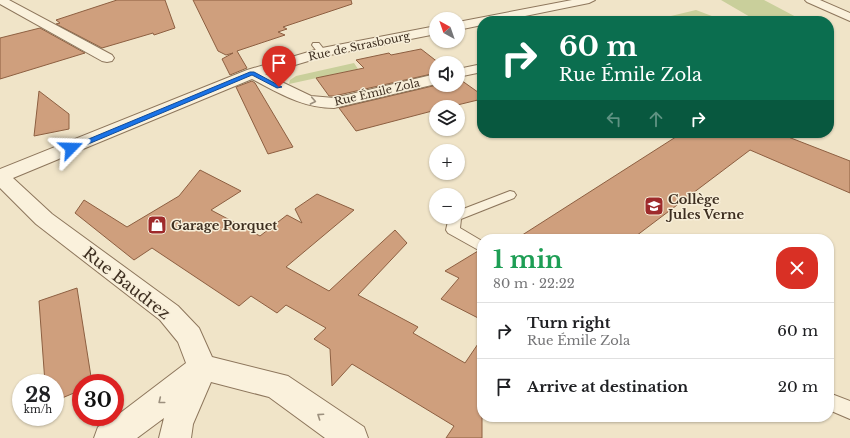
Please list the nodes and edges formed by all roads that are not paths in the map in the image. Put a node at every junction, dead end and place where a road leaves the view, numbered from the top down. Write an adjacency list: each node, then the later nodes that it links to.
1 (2, 0): 9 (street)
2 (589, 0): 4 (street)
3 (811, 0): 5 (street)
4 (522, 16)
5 (850, 17)
6 (477, 22): 7 (street)
7 (465, 25)
8 (429, 31): 12 (street, Rue de Strasbourg)
9 (107, 58)
10 (477, 69): 11 (street)
11 (465, 72)
12 (252, 73): 13 (street, Rue Émile Zola, one-way to 13); 14 (street, Rue de Strasbourg)
13 (429, 81)
14 (0, 177): 19 (street, Rue Baudrez)
15 (510, 195): 16 (lane)
16 (465, 213)
17 (454, 224): 18 (lane)
18 (477, 244)
19 (202, 367): 22 (street, one-way to 22); 23 (street); 24 (street, one-way to 19)
20 (834, 403): 21 (lane)
21 (850, 410)
22 (110, 438)
23 (175, 438)
24 (352, 438)

